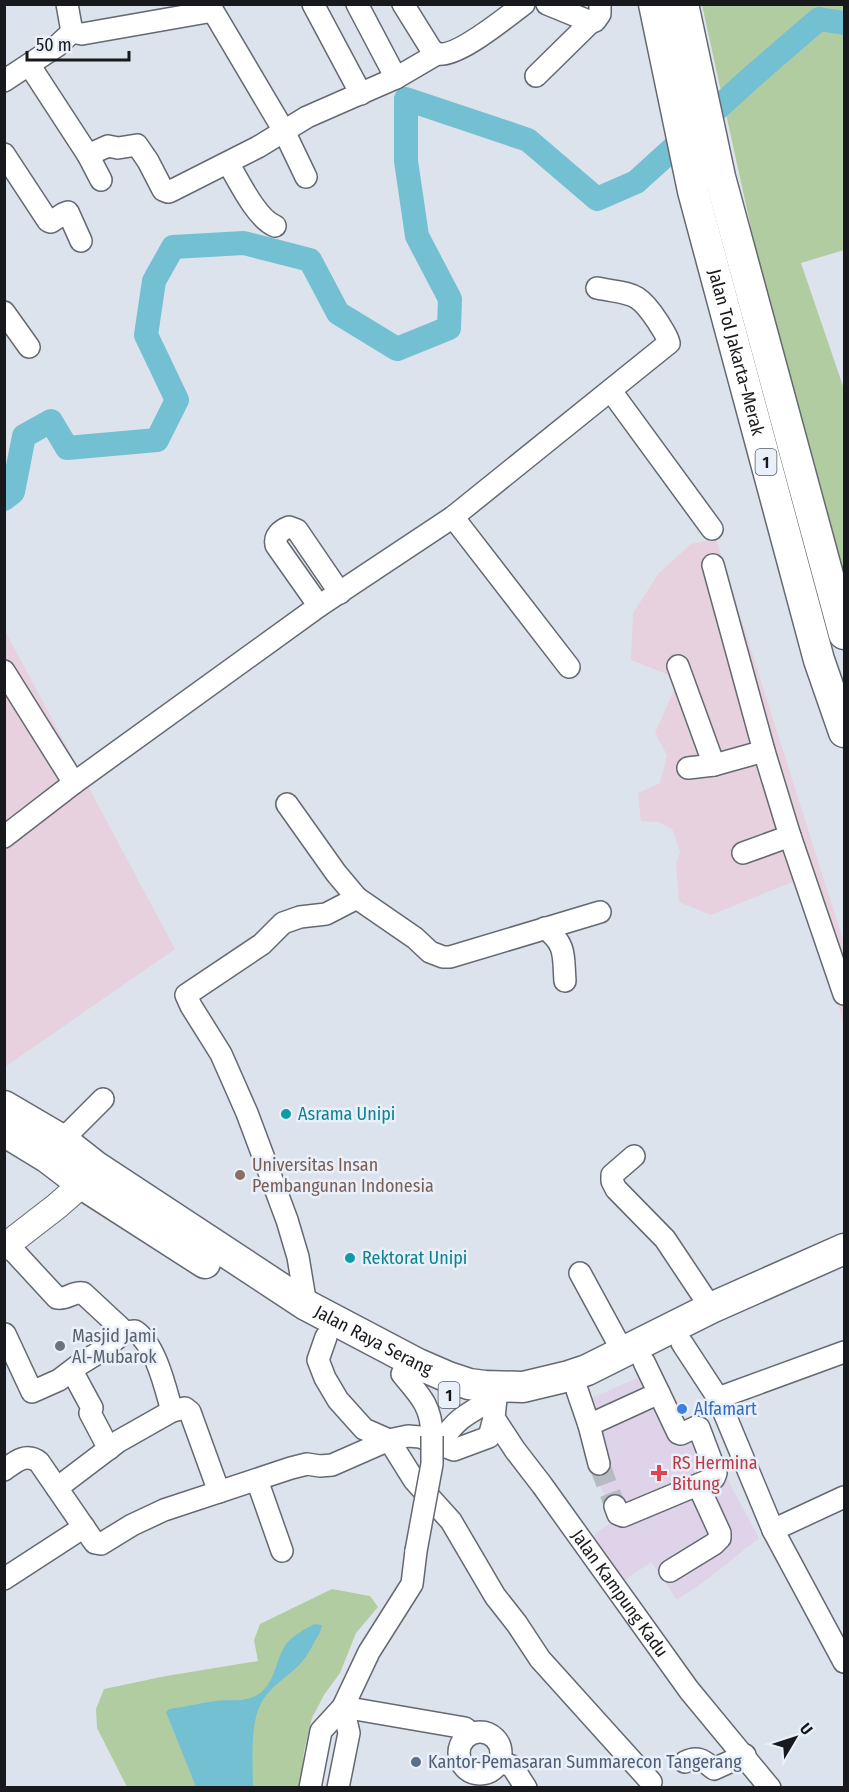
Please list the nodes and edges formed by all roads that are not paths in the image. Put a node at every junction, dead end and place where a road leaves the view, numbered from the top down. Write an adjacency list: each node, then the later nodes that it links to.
1 (67, 4): 12 (street)
2 (313, 4): 18 (street)
3 (357, 4): 16 (street)
4 (404, 4): 13 (street)
5 (524, 4): 13 (street)
6 (547, 4): 11 (street)
7 (654, 4): 40 (highway, Jalan Tol Jakarta–Merak / 1)
8 (683, 4): 36 (highway, Jalan Tol Jakarta–Merak / 1)
9 (224, 7): 10 (street); 19 (street)
10 (153, 13): 12 (street)
11 (595, 13): 15 (street)
12 (72, 32): 14 (street)
13 (437, 54): 16 (street)
14 (30, 66): 17 (street); 21 (street)
15 (536, 76)
16 (396, 78): 18 (street)
17 (5, 79)
18 (361, 94): 19 (street)
19 (284, 131): 22 (street); 23 (street)
20 (4, 154): 26 (street)
21 (88, 155): 22 (street); 24 (street)
22 (228, 163): 25 (street)
23 (306, 177)
24 (101, 180)
25 (274, 226)
26 (81, 240)
27 (597, 288): 30 (street)
28 (4, 312): 29 (street)
29 (29, 347)
30 (611, 391): 31 (street); 32 (street)
31 (453, 517): 34 (street); 38 (street)
32 (712, 529)
33 (713, 565): 41 (street)
34 (340, 593): 35 (street); 35 (street)
35 (319, 606): 44 (street)
36 (844, 634)
37 (678, 666): 42 (street)
38 (570, 668)
39 (4, 671): 44 (street)
40 (844, 732)
41 (764, 751): 42 (street); 46 (street)
42 (714, 765): 43 (street)
43 (688, 768)
44 (74, 783): 47 (street)
45 (287, 804): 49 (street)
46 (790, 836): 48 (street); 53 (street)
47 (4, 837)
48 (743, 853)
49 (357, 897): 51 (street); 64 (street)
50 (600, 912): 51 (street)
51 (545, 928): 52 (street)
52 (565, 981)
53 (844, 994)
54 (103, 1099): 57 (street)
55 (4, 1106): 57 (highway, Jalan Raya Serang / 1)
56 (4, 1131): 57 (highway, Jalan Raya Serang / 1)
57 (55, 1149): 59 (highway, Jalan Raya Serang / 1)
58 (634, 1156): 65 (street)
59 (88, 1175): 60 (main road); 64 (highway, Jalan Raya Serang / 1); 68 (highway, Jalan Raya Serang / 1)
60 (6, 1246): 66 (street)
61 (844, 1249): 65 (highway, Jalan Raya Serang / 1)
62 (844, 1271): 69 (highway, Jalan Raya Serang / 1)
63 (580, 1273): 71 (street)
64 (306, 1305): 77 (highway, Jalan Raya Serang / 1)
65 (711, 1308): 71 (highway, Jalan Raya Serang / 1)
66 (125, 1332): 72 (street); 78 (street)
67 (5, 1334): 72 (street)
68 (326, 1336): 73 (highway, Jalan Raya Serang / 1); 81 (street)
69 (682, 1343): 71 (highway, Jalan Raya Serang / 1); 76 (street)
70 (844, 1352): 76 (street)
71 (634, 1357): 74 (highway, Jalan Raya Serang / 1); 75 (street); 77 (highway, Jalan Raya Serang / 1)
72 (72, 1371): 82 (street)
73 (402, 1374): 77 (highway, Jalan Raya Serang / 1); 80 (street)
74 (578, 1390): 77 (highway, Jalan Raya Serang / 1); 79 (street)
75 (659, 1393): 79 (street); 86 (street)
76 (718, 1398): 92 (street)
77 (493, 1403): 80 (street); 81 (street); 99 (street, Jalan Kampung Kadu)
78 (172, 1411): 82 (street); 88 (street)
79 (589, 1425): 83 (street)
80 (437, 1438): 97 (street, bridge)
81 (389, 1440): 85 (street); 102 (street)
82 (109, 1449): 87 (street)
83 (599, 1464)
84 (4, 1470): 87 (street)
85 (257, 1480): 88 (street); 93 (street)
86 (698, 1485): 90 (street); 94 (street)
87 (57, 1488): 91 (street)
88 (219, 1492): 91 (street)
89 (844, 1497): 92 (street)
90 (615, 1506)
91 (84, 1527): 95 (street)
92 (773, 1530): 96 (street)
93 (282, 1551)
94 (670, 1571)
95 (4, 1579)
96 (844, 1662)
97 (343, 1707): 98 (street); 103 (street); 104 (street)
98 (470, 1733): 100 (street); 100 (street)
99 (744, 1755): 101 (street); 106 (street, Jalan Kampung Kadu)
100 (499, 1762): 105 (street)
101 (685, 1762)
102 (651, 1782)
103 (310, 1788)
104 (339, 1788)
105 (526, 1788)
106 (770, 1788)

